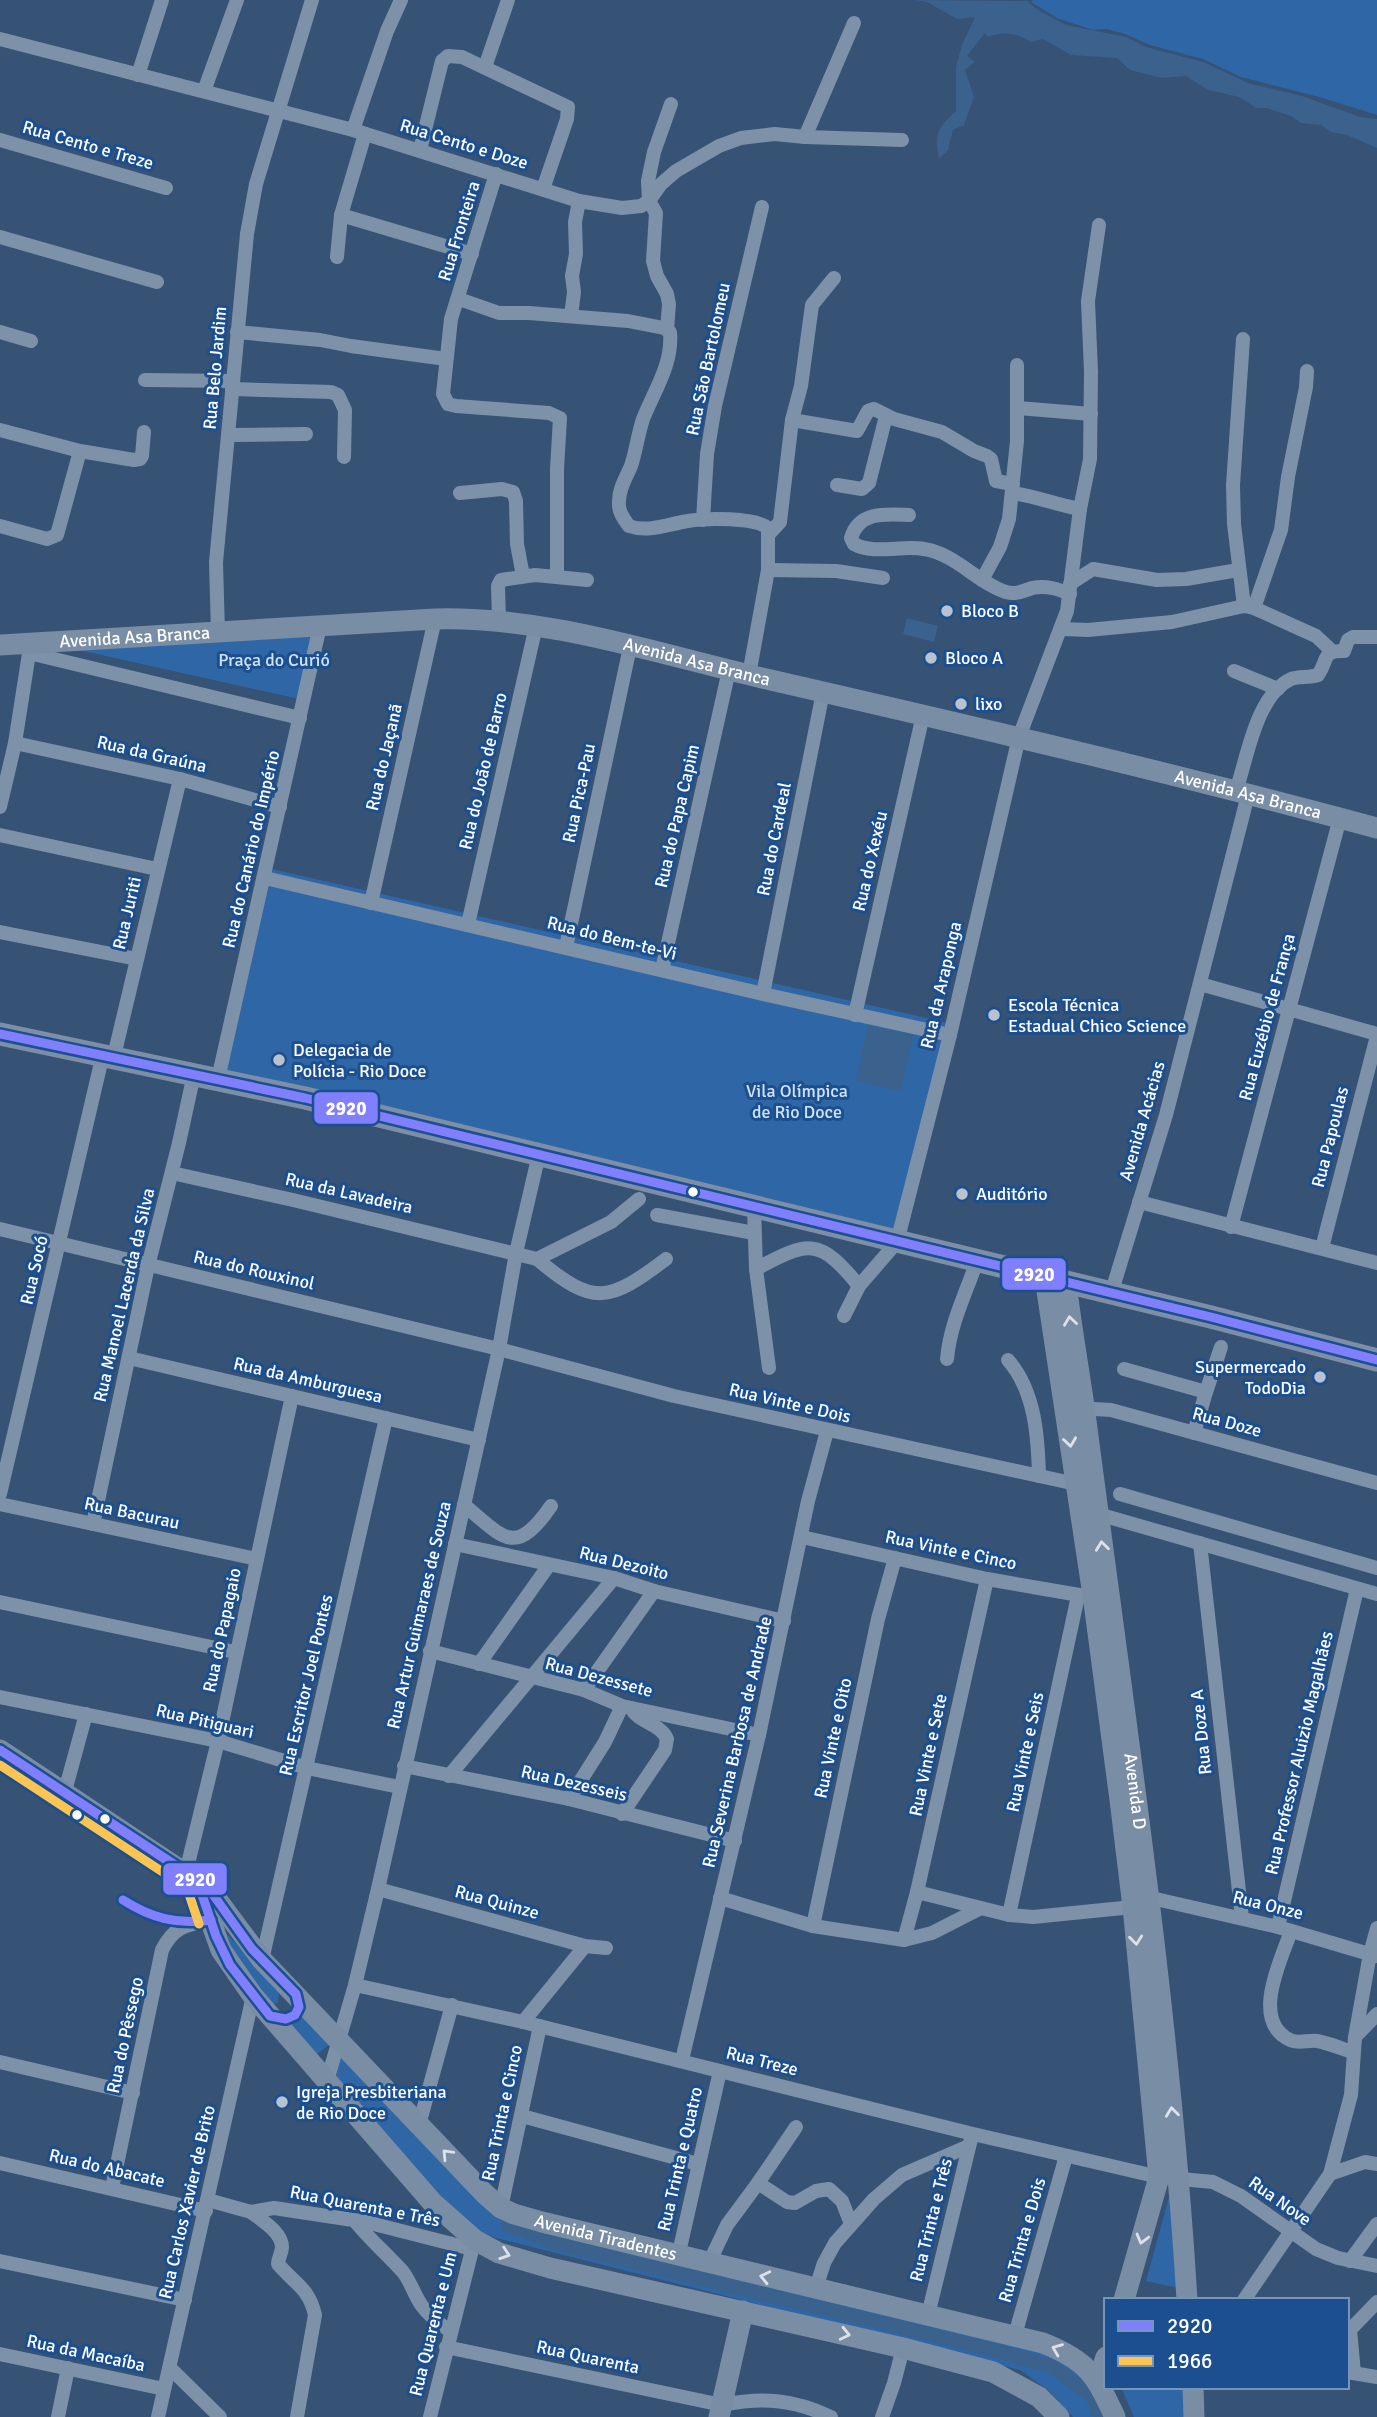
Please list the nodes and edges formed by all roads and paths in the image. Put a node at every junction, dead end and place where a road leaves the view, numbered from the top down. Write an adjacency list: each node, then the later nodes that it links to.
1 (162, 0): 9 (street)
2 (237, 0): 10 (street)
3 (312, 0): 12 (street, Rua Belo Jardim)
4 (401, 0): 13 (street)
5 (508, 0): 8 (street)
6 (854, 23): 14 (street)
7 (0, 39): 9 (street, Rua Cento e Doze)
8 (485, 67): 17 (street); 20 (street)
9 (138, 75): 10 (street, Rua Cento e Doze)
10 (204, 91): 12 (street, Rua Cento e Doze)
11 (671, 104): 22 (street)
12 (277, 110): 13 (street, Rua Cento e Doze); 35 (street, Rua Belo Jardim)
13 (359, 132): 17 (street, Rua Cento e Doze); 24 (street)
14 (805, 137): 16 (street); 22 (street)
15 (0, 140): 19 (street, Rua Cento e Treze)
16 (902, 140)
17 (420, 150): 18 (street, Rua Cento e Doze)
18 (496, 174): 20 (street, Rua Cento e Doze); 27 (street, Rua Fronteira)
19 (166, 188)
20 (543, 189): 21 (street, Rua Cento e Doze)
21 (579, 201): 22 (street, Rua Cento e Doze); 32 (street)
22 (649, 201): 33 (street)
23 (762, 207): 58 (street, Rua São Bartolomeu)
24 (341, 215): 27 (street); 28 (street)
25 (1099, 225): 44 (street, Rua da Araponga)
26 (0, 237): 30 (street)
27 (472, 254): 31 (street, Rua Fronteira)
28 (337, 257)
29 (834, 278): 46 (street)
30 (157, 282)
31 (459, 299): 32 (street); 38 (street, Rua Fronteira)
32 (571, 316): 33 (street)
33 (664, 329): 58 (street)
34 (0, 332): 37 (street)
35 (237, 332): 38 (street); 42 (street, Rua Belo Jardim)
36 (1243, 339): 62 (street)
37 (31, 341)
38 (446, 359): 64 (street, Rua Fronteira)
39 (1017, 365): 43 (street)
40 (1307, 370): 69 (street)
41 (145, 380): 42 (street)
42 (232, 385): 50 (street, Rua Belo Jardim); 52 (street)
43 (1018, 408): 44 (street); 54 (street)
44 (1091, 414): 56 (street, Rua da Araponga)
45 (886, 416): 46 (street); 53 (street); 54 (street)
46 (792, 420): 60 (street)
47 (0, 430): 51 (street)
48 (144, 432): 51 (street)
49 (306, 434): 50 (street)
50 (229, 435): 75 (street, Rua Belo Jardim)
51 (79, 452): 59 (street)
52 (344, 457)
53 (836, 485)
54 (1013, 488): 56 (street); 67 (street)
55 (460, 493): 63 (street)
56 (1080, 509): 68 (street, Rua da Araponga)
57 (909, 515): 67 (street)
58 (703, 520): 60 (street)
59 (0, 526)
60 (769, 534): 61 (street, Rua do Papa Capim)
61 (768, 570): 65 (street); 82 (street, Rua do Papa Capim)
62 (1238, 570): 68 (street); 69 (street)
63 (523, 576): 64 (street); 71 (street)
64 (557, 577): 66 (street)
65 (883, 578)
66 (587, 580)
67 (982, 580): 68 (street)
68 (1070, 589): 74 (street, Rua da Araponga)
69 (1249, 607): 74 (street); 80 (street)
70 (435, 619): 71 (street, Avenida Asa Branca); 72 (street, Avenida Asa Branca); 98 (street, Rua do Jaçanã)
71 (499, 620): 73 (street, Avenida Asa Branca)
72 (320, 626): 75 (street, Avenida Asa Branca); 86 (street, Rua do Canário do Império)
73 (536, 626): 78 (street, Avenida Asa Branca); 99 (street, Rua do João de Barro)
74 (1062, 629): 87 (street, Rua da Araponga)
75 (218, 633): 79 (street, Avenida Asa Branca)
76 (1377, 637): 80 (street)
77 (0, 645): 79 (street, Avenida Asa Branca)
78 (630, 646): 82 (street, Avenida Asa Branca); 101 (street, Rua Pica-Pau)
79 (30, 648): 86 (street); 88 (street)
80 (1332, 651): 83 (street)
81 (1234, 671): 83 (street)
82 (739, 672): 84 (street, Avenida Asa Branca); 103 (street, Rua do Papa Capim)
83 (1278, 689): 90 (street, Avenida Acácias)
84 (823, 692): 85 (street, Avenida Asa Branca); 105 (street, Rua do Cardeal)
85 (923, 715): 87 (street, Avenida Asa Branca); 107 (street, Rua do Xexéu)
86 (300, 718): 92 (street, Rua do Canário do Império)
87 (1019, 737): 90 (street, Avenida Asa Branca); 109 (street, Rua da Araponga)
88 (15, 743): 89 (street, Rua da Graúna); 91 (street)
89 (180, 779): 92 (street, Rua da Graúna); 96 (street, Rua Juriti)
90 (1242, 793): 93 (street, Avenida Asa Branca); 104 (street, Avenida Acácias)
91 (0, 807)
92 (280, 807): 97 (street, Rua do Canário do Império)
93 (1340, 818): 94 (street, Avenida Asa Branca); 106 (street, Rua Euzébio de França)
94 (1377, 828)
95 (0, 835): 96 (street)
96 (157, 869): 102 (street, Rua Juriti)
97 (265, 878): 98 (street, Rua do Bem-te-Vi); 113 (street, Rua do Canário do Império)
98 (371, 903): 99 (street, Rua do Bem-te-Vi)
99 (468, 924): 101 (street, Rua do Bem-te-Vi)
100 (0, 932): 102 (street)
101 (566, 947): 103 (street, Rua do Bem-te-Vi)
102 (137, 959): 111 (street, Rua Juriti)
103 (662, 970): 105 (street, Rua do Bem-te-Vi)
104 (1200, 984): 106 (street); 117 (street, Avenida Acácias)
105 (763, 994): 107 (street, Rua do Bem-te-Vi)
106 (1289, 1008): 110 (street); 120 (street, Rua Euzébio de França)
107 (855, 1015): 109 (street, Rua do Bem-te-Vi)
108 (0, 1034): 111 (main road)
109 (950, 1035): 123 (street, Rua da Araponga)
110 (1377, 1035): 125 (street, Rua Papoulas)
111 (108, 1055): 112 (main road); 124 (street, Rua Socó)
112 (194, 1074): 113 (main road); 115 (street, Rua Manoel Lacerda da Silva)
113 (218, 1079): 114 (main road)
114 (539, 1154): 118 (main road); 126 (street, Rua Artur Guimaraes de Souza)
115 (172, 1173): 126 (street, Rua da Lavadeira); 131 (street, Rua Manoel Lacerda da Silva)
116 (639, 1199): 127 (street)
117 (1139, 1202): 120 (street); 135 (street, Avenida Acácias)
118 (754, 1207): 122 (street); 123 (main road)
119 (657, 1215): 122 (street)
120 (1231, 1227): 125 (street)
121 (0, 1229): 124 (street, Rua do Rouxinol)
122 (754, 1233): 132 (street)
123 (897, 1242): 129 (main road); 134 (street)
124 (60, 1244): 131 (street, Rua do Rouxinol); 155 (street, Rua Socó)
125 (1322, 1248): 130 (street)
126 (516, 1253): 127 (street, Rua da Lavadeira); 138 (street, Rua Artur Guimaraes de Souza)
127 (537, 1259): 128 (street)
128 (666, 1259)
129 (977, 1261): 133 (main road); 140 (street)
130 (1377, 1264)
131 (148, 1266): 138 (street, Rua do Rouxinol); 139 (street, Rua Manoel Lacerda da Silva)
132 (756, 1269): 134 (street); 143 (street)
133 (1055, 1280): 135 (main road); 147 (street, Avenida D)
134 (859, 1286): 136 (street)
135 (1111, 1294): 142 (main road)
136 (844, 1316)
137 (1221, 1347): 145 (street)
138 (499, 1349): 149 (street, Rua Vinte e Dois); 151 (street, Rua Artur Guimaraes de Souza)
139 (129, 1358): 146 (street, Rua da Amburguesa); 161 (street, Rua Manoel Lacerda da Silva)
140 (947, 1359)
141 (1007, 1360): 152 (street)
142 (1377, 1360)
143 (769, 1368)
144 (1124, 1369): 145 (street)
145 (1206, 1392): 150 (street)
146 (292, 1396): 148 (street, Rua da Amburguesa); 166 (street, Rua do Papagaio)
147 (1075, 1408): 150 (street, Rua Doze); 154 (street, Avenida D, one-way to 154); 160 (street, Avenida D)
148 (386, 1418): 151 (street, Rua da Amburguesa); 189 (street, Rua Escritor Joel Pontes)
149 (827, 1431): 152 (street, Rua Vinte e Dois); 162 (street, Rua Severina Barbosa de Andrade)
150 (1194, 1433): 153 (street, Rua Doze)
151 (479, 1440): 158 (street, Rua Artur Guimaraes de Souza)
152 (1039, 1476): 154 (street, Rua Vinte e Dois)
153 (1377, 1483)
154 (1076, 1484): 174 (street, Avenida D)
155 (0, 1494)
156 (1120, 1494): 168 (street)
157 (0, 1504): 161 (street, Rua Bacurau)
158 (464, 1506): 159 (street); 164 (street, Rua Artur Guimaraes de Souza)
159 (551, 1506)
160 (1098, 1514): 163 (street); 194 (street, Avenida D, one-way to 160)
161 (93, 1524): 166 (street, Rua Bacurau)
162 (802, 1537): 165 (street, Rua Vinte e Cinco); 176 (street, Rua Severina Barbosa de Andrade)
163 (1200, 1543): 171 (street); 204 (street, Rua Doze A)
164 (455, 1544): 167 (street, Rua Dezoito); 177 (street, Rua Artur Guimaraes de Souza)
165 (895, 1558): 170 (street, Rua Vinte e Cinco); 206 (street, Rua Vinte e Oito)
166 (257, 1559): 178 (street, Rua do Papagaio)
167 (549, 1565): 169 (street, Rua Dezoito); 179 (street)
168 (1377, 1568)
169 (614, 1578): 172 (street, Rua Dezoito); 180 (street)
170 (987, 1579): 174 (street, Rua Vinte e Cinco); 199 (street, Rua Vinte e Sete)
171 (1357, 1589): 173 (street); 208 (street, Rua Professor Aluizio Magalhães)
172 (654, 1591): 176 (street, Rua Dezoito); 181 (street)
173 (1377, 1594)
174 (1085, 1596): 194 (street, Avenida D); 203 (street, Rua Vinte e Seis)
175 (0, 1602): 178 (street)
176 (784, 1621): 185 (street, Rua Severina Barbosa de Andrade)
177 (430, 1651): 179 (street, Rua Dezessete); 188 (street, Rua Artur Guimaraes de Souza)
178 (235, 1652): 186 (street, Rua do Papagaio)
179 (479, 1664): 180 (street, Rua Dezessete)
180 (529, 1678): 181 (street, Rua Dezessete); 190 (street)
181 (584, 1690): 183 (street, Rua Dezessete)
182 (0, 1698): 184 (street, Rua Pitiguari)
183 (627, 1707): 185 (street, Rua Dezessete); 193 (street); 195 (street)
184 (86, 1714): 186 (street, Rua Pitiguari); 192 (street)
185 (760, 1735): 196 (street, Rua Severina Barbosa de Andrade)
186 (218, 1741): 189 (street, Rua Pitiguari); 197 (street, Rua do Papagaio)
187 (0, 1750): 192 (street, Avenida Tiradentes)
188 (404, 1766): 190 (street, Rua Dezesseis); 191 (street, Rua Artur Guimaraes de Souza)
189 (307, 1768): 191 (street, Rua Pitiguari); 212 (street, Rua Escritor Joel Pontes)
190 (449, 1776): 193 (street, Rua Dezesseis)
191 (399, 1787): 198 (street, Rua Artur Guimaraes de Souza)
192 (65, 1791): 197 (street, Avenida Tiradentes)
193 (569, 1799): 195 (street, Rua Dezesseis)
194 (1127, 1800): 201 (street, Avenida D)
195 (622, 1814): 196 (street, Rua Dezesseis)
196 (735, 1841): 200 (street, Rua Severina Barbosa de Andrade)
197 (191, 1876): 205 (street); 212 (street, Avenida Tiradentes)
198 (378, 1889): 210 (street, Rua Quinze); 214 (street, Rua Artur Guimaraes de Souza)
199 (917, 1892): 202 (street, Rua Onze); 209 (street, Rua Vinte e Sete)
200 (720, 1898): 206 (street); 225 (street, Rua Severina Barbosa de Andrade)
201 (1140, 1902): 203 (street, Rua Onze); 204 (street, Rua Onze); 239 (street, Avenida D)
202 (979, 1909): 203 (street, Rua Onze); 209 (street)
203 (1009, 1915)
204 (1242, 1918): 208 (street, Rua Onze)
205 (211, 1920): 212 (street); 216 (street); 229 (street, Rua do Pêssego)
206 (813, 1926): 209 (street)
207 (1377, 1928): 213 (street)
208 (1284, 1929): 213 (street, Rua Onze); 224 (street, Rua Professor Aluizio Magalhães)
209 (904, 1940)
210 (585, 1946): 211 (street, Rua Quinze); 220 (street)
211 (607, 1948)
212 (257, 1955): 215 (street, Avenida Tiradentes)
213 (1373, 1955): 222 (street)
214 (355, 1985): 217 (street, Rua Treze); 223 (street, Rua Artur Guimaraes de Souza)
215 (296, 1994): 219 (street); 223 (street, Avenida Tiradentes)
216 (253, 1996): 219 (street); 242 (street, Rua Carlos Xavier de Brito)
217 (452, 2005): 220 (street, Rua Treze); 231 (street)
218 (1377, 2014): 222 (street)
219 (270, 2016): 228 (street)
220 (523, 2022): 221 (street, Rua Treze)
221 (540, 2026): 225 (street, Rua Treze); 230 (street, Rua Trinta e Cinco)
222 (1355, 2037): 224 (street)
223 (338, 2039): 228 (street, Rua Artur Guimaraes de Souza); 231 (street, Avenida Tiradentes)
224 (1353, 2052): 238 (street)
225 (682, 2060): 227 (street, Rua Treze)
226 (0, 2062): 229 (street)
227 (720, 2071): 233 (street, Rua Treze); 237 (street, Rua Trinta e Quatro)
228 (327, 2081): 249 (street)
229 (133, 2093): 241 (street, Rua do Pêssego)
230 (522, 2116): 237 (street); 243 (street, Rua Trinta e Cinco)
231 (419, 2125): 243 (street, Avenida Tiradentes, one-way to 231)
232 (796, 2127): 240 (street)
233 (971, 2140): 234 (street, Rua Treze); 246 (street); 262 (street, Rua Trinta e Três)
234 (1066, 2156): 239 (street, Rua Treze); 265 (street, Rua Trinta e Dois)
235 (0, 2163): 241 (street, Rua do Abacate)
236 (1377, 2163): 238 (street)
237 (698, 2164): 250 (street, Rua Trinta e Quatro)
238 (1330, 2174): 248 (street)
239 (1169, 2179): 248 (street, Rua Nove); 256 (street, one-way to 256); 257 (street, Avenida D)
240 (758, 2183): 246 (street); 253 (street)
241 (112, 2189): 242 (street, Rua do Abacate)
242 (207, 2206): 244 (street, Rua Quarenta e Três); 259 (street, Rua Carlos Xavier de Brito)
243 (501, 2208): 250 (street, Avenida Tiradentes)
244 (251, 2212): 245 (street, Rua Quarenta e Três); 282 (street)
245 (354, 2220): 249 (street, Rua Quarenta e Três); 263 (street)
246 (851, 2224): 255 (street)
247 (1377, 2224): 252 (street)
248 (1291, 2231): 252 (street, Rua Nove); 258 (street)
249 (473, 2244): 261 (street, one-way to 261); 263 (street, Rua Quarenta e Um)
250 (678, 2257): 253 (street, Avenida Tiradentes)
251 (0, 2261): 259 (street)
252 (1350, 2261): 254 (street, Rua Nove)
253 (709, 2263): 255 (street, Avenida Tiradentes, one-way to 253)
254 (1377, 2266)
255 (816, 2288): 262 (street, Avenida Tiradentes)
256 (1125, 2298)
257 (1187, 2298)
258 (1245, 2298)
259 (185, 2300): 271 (street, Rua Carlos Xavier de Brito)
260 (1377, 2302): 264 (street)
261 (743, 2311): 267 (street, one-way to 267); 277 (street)
262 (928, 2315): 265 (street, Avenida Tiradentes)
263 (450, 2331): 266 (street, Rua Quarenta e Um)
264 (1349, 2331): 272 (street)
265 (1016, 2335): 274 (street, Avenida Tiradentes, one-way to 265)
266 (446, 2347): 277 (street, Rua Quarenta); 283 (street, Rua Quarenta e Um)
267 (903, 2348): 278 (street); 285 (street)
268 (0, 2354): 270 (street, Rua da Macaíba)
269 (1104, 2363): 274 (street)
270 (68, 2368): 275 (street, Rua da Macaíba); 279 (street)
271 (170, 2368): 275 (street, Rua Carlos Xavier de Brito); 281 (street)
272 (1351, 2372): 273 (street)
273 (1377, 2377)
274 (1098, 2382): 286 (street, Avenida Tiradentes)
275 (164, 2389): 280 (street, Rua Carlos Xavier de Brito)
276 (1192, 2389): 287 (street)
277 (721, 2411): 284 (street, Rua Quarenta)
278 (1053, 2414)
279 (58, 2417)
280 (158, 2417)
281 (220, 2417)
282 (297, 2417)
283 (430, 2417)
284 (831, 2417)
285 (882, 2417)
286 (1115, 2417)
287 (1194, 2417)

